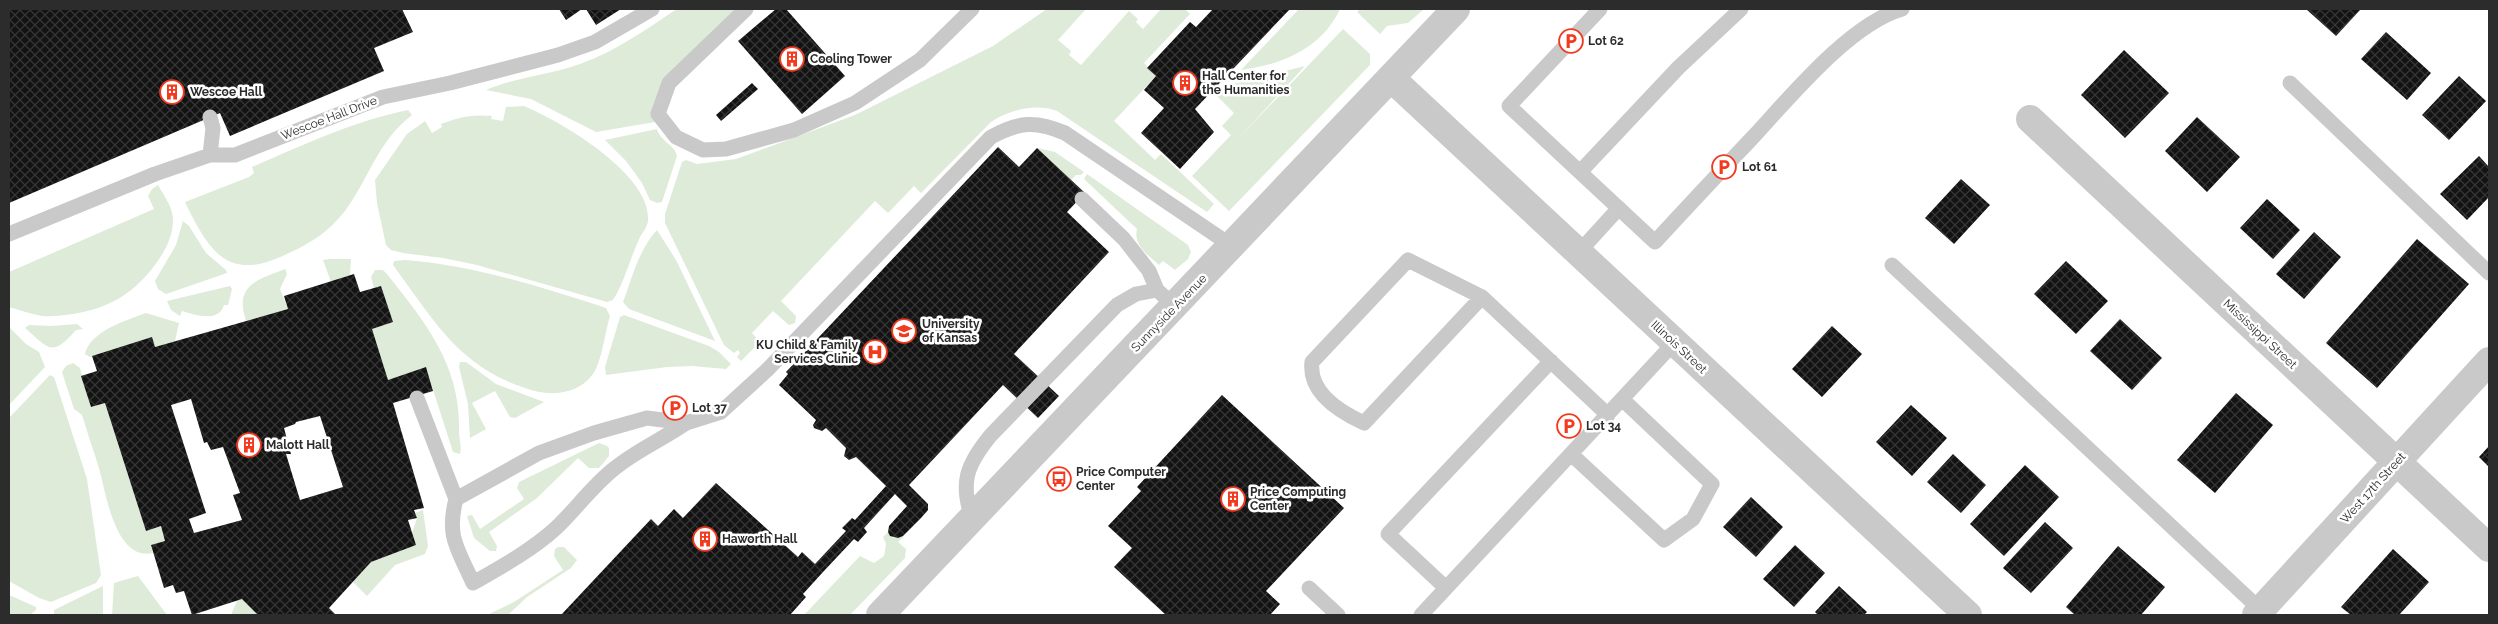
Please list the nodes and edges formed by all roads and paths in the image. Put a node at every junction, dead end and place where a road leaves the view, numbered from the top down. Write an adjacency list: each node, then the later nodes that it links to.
1 (652, 9): 12 (lane, Wescoe Hall Drive)
2 (746, 9): 3 (lane)
3 (972, 9)
4 (1456, 9): 8 (street, Sunnyside Avenue)
5 (1600, 9): 13 (lane)
6 (1741, 9): 13 (lane)
7 (1902, 9): 15 (lane)
8 (1391, 78): 17 (street, Sunnyside Avenue); 18 (street, Illinois Street)
9 (2290, 83): 20 (lane)
10 (210, 117): 12 (lane)
11 (2030, 119): 31 (street, Mississippi Street)
12 (210, 155): 16 (lane, Wescoe Hall Drive)
13 (1580, 172): 15 (lane)
14 (1082, 199): 22 (lane)
15 (1619, 208): 18 (lane)
16 (9, 234)
17 (1232, 246): 22 (street, Sunnyside Avenue); 29 (lane)
18 (1578, 253): 23 (street, Illinois Street)
19 (1892, 265): 37 (lane)
20 (2489, 273)
21 (1482, 297): 21 (lane); 24 (lane)
22 (1166, 298): 33 (street, Sunnyside Avenue); 33 (lane)
23 (1674, 343): 27 (lane); 41 (street, Illinois Street)
24 (1551, 361): 28 (lane); 36 (lane)
25 (2489, 361): 31 (street, West 17th Street)
26 (417, 398): 32 (lane)
27 (1622, 399): 28 (lane); 30 (lane)
28 (1608, 414): 30 (lane)
29 (686, 423): 32 (lane); 32 (lane)
30 (1571, 454): 36 (lane)
31 (2397, 462): 34 (street, Mississippi Street); 37 (street, West 17th Street)
32 (456, 499)
33 (973, 520): 38 (street, Sunnyside Avenue)
34 (2489, 548)
35 (1309, 588): 39 (lane)
36 (1446, 588): 40 (lane)
37 (2261, 614)
38 (880, 615)
39 (1338, 615)
40 (1421, 615)
41 (1968, 615)

